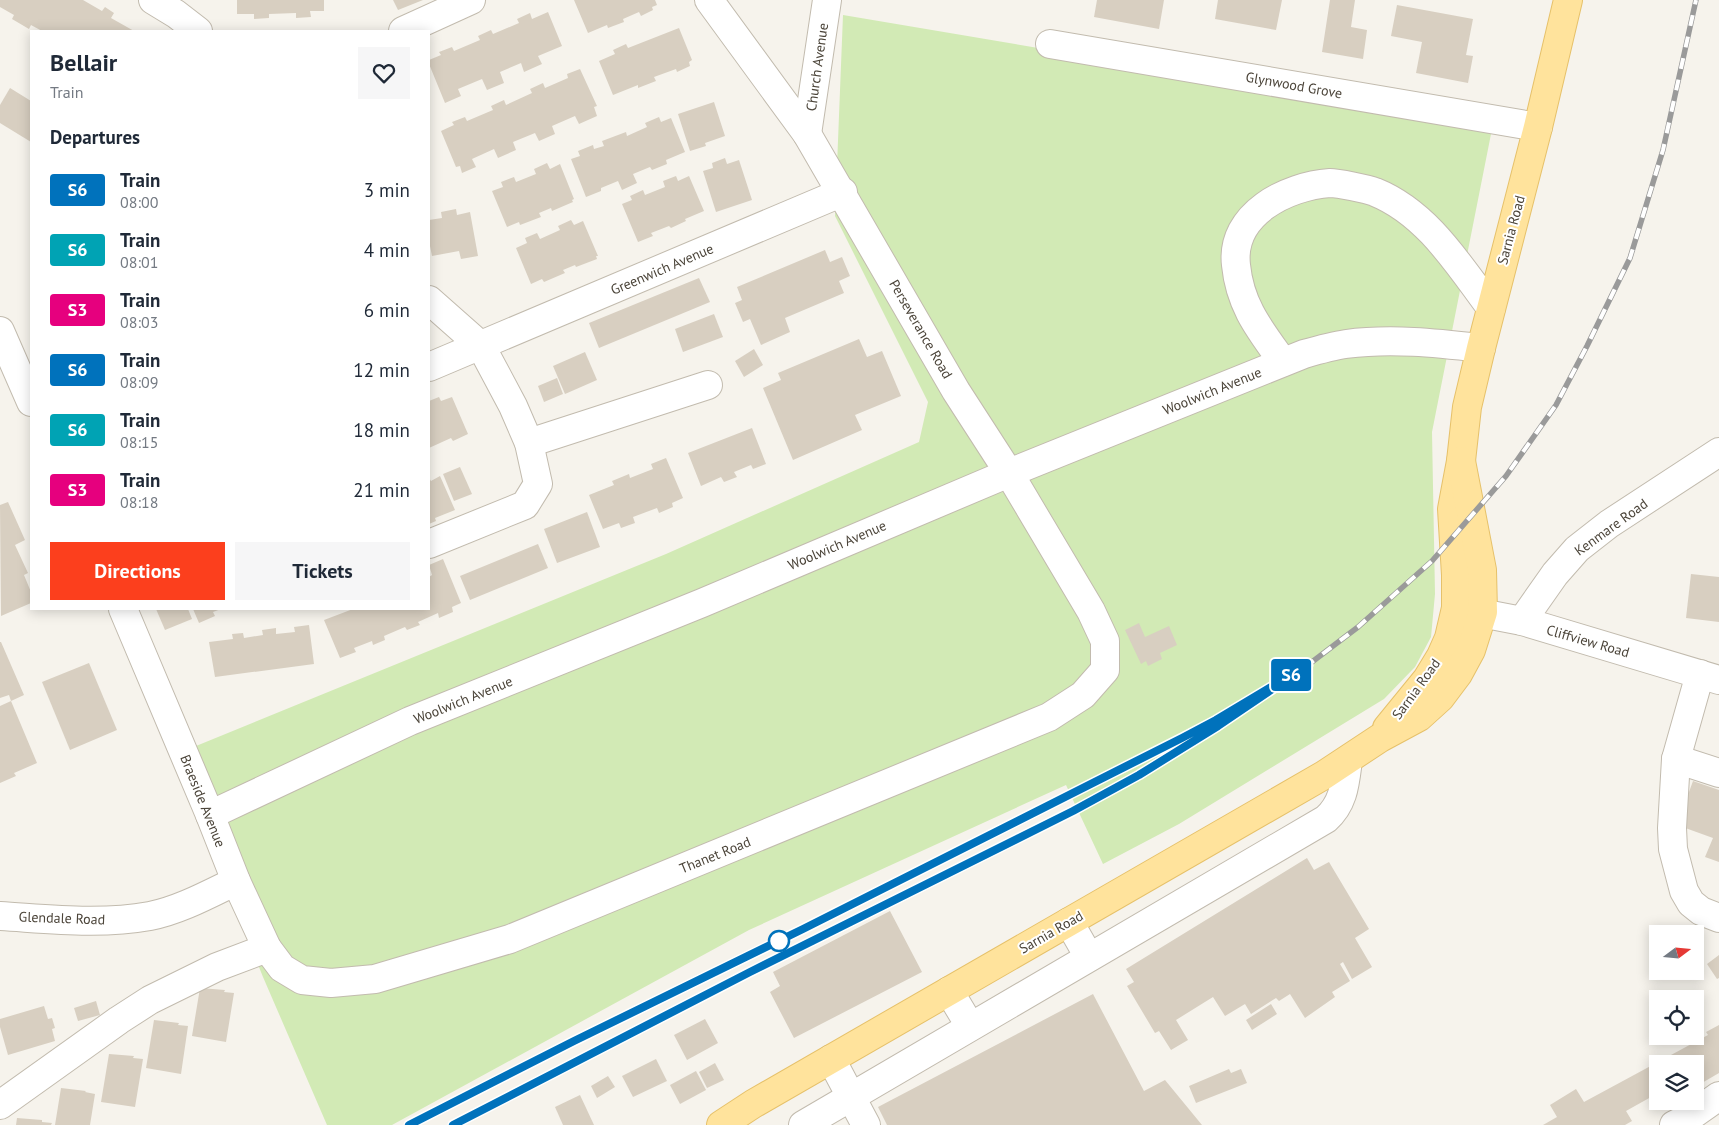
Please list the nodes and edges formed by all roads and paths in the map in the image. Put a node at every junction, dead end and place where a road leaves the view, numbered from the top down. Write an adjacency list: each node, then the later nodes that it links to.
1 (153, 0): 6 (street)
2 (471, 0): 7 (street)
3 (709, 0): 10 (street, Perseverance Road)
4 (827, 0): 10 (street, Church Avenue)
5 (1568, 0): 9 (main road, Sarnia Road)
6 (197, 30)
7 (405, 30)
8 (1050, 44): 9 (street, Glynwood Grove)
9 (1538, 127): 13 (main road, Sarnia Road)
10 (808, 134): 11 (street, Perseverance Road)
11 (843, 192): 15 (street, Greenwich Avenue); 24 (street, Perseverance Road)
12 (430, 301): 15 (street)
13 (1491, 308): 16 (main road, Sarnia Road); 17 (street)
14 (0, 331): 20 (street)
15 (481, 346): 18 (street, Greenwich Avenue); 21 (street)
16 (1481, 348): 17 (street, Woolwich Avenue); 23 (main road, Sarnia Road)
17 (1282, 362): 24 (street, Woolwich Avenue)
18 (430, 367)
19 (708, 385): 21 (street)
20 (30, 400)
21 (529, 443): 25 (street)
22 (1719, 452): 29 (street, Kenmare Road)
23 (1461, 461): 26 (main road, Sarnia Road); 28 (main road, Sarnia Road)
24 (1009, 472): 30 (street, Perseverance Road); 36 (street, Woolwich Avenue)
25 (430, 544)
26 (1456, 608): 28 (street, Cliffview Road); 32 (main road, Sarnia Road)
27 (123, 610): 36 (street, Braeside Avenue)
28 (1483, 612): 29 (street, Cliffview Road); 32 (main road, Sarnia Road)
29 (1522, 621): 31 (street, Cliffview Road)
30 (1105, 670): 43 (street, Thanet Road)
31 (1710, 677): 33 (street)
32 (1380, 738): 34 (main road, Sarnia Road)
33 (1676, 759): 35 (street); 39 (street)
34 (1348, 760): 40 (main road, Sarnia Road); 42 (street)
35 (1719, 773)
36 (210, 815): 37 (street, Braeside Avenue)
37 (236, 881): 38 (street, Glendale Road); 41 (street, Braeside Avenue)
38 (0, 916)
39 (1719, 918)
40 (1069, 922): 42 (street); 44 (main road, Sarnia Road)
41 (267, 948): 43 (street, Braeside Avenue); 49 (street)
42 (1090, 957): 45 (street)
43 (302, 980)
44 (949, 991): 45 (street); 46 (main road, Sarnia Road)
45 (970, 1026): 47 (street)
46 (831, 1059): 47 (street); 50 (main road, Sarnia Road)
47 (852, 1096): 51 (street); 52 (street)
48 (1719, 1096): 53 (street)
49 (0, 1105)
50 (721, 1125)
51 (803, 1125)
52 (866, 1125)
53 (1674, 1125)

